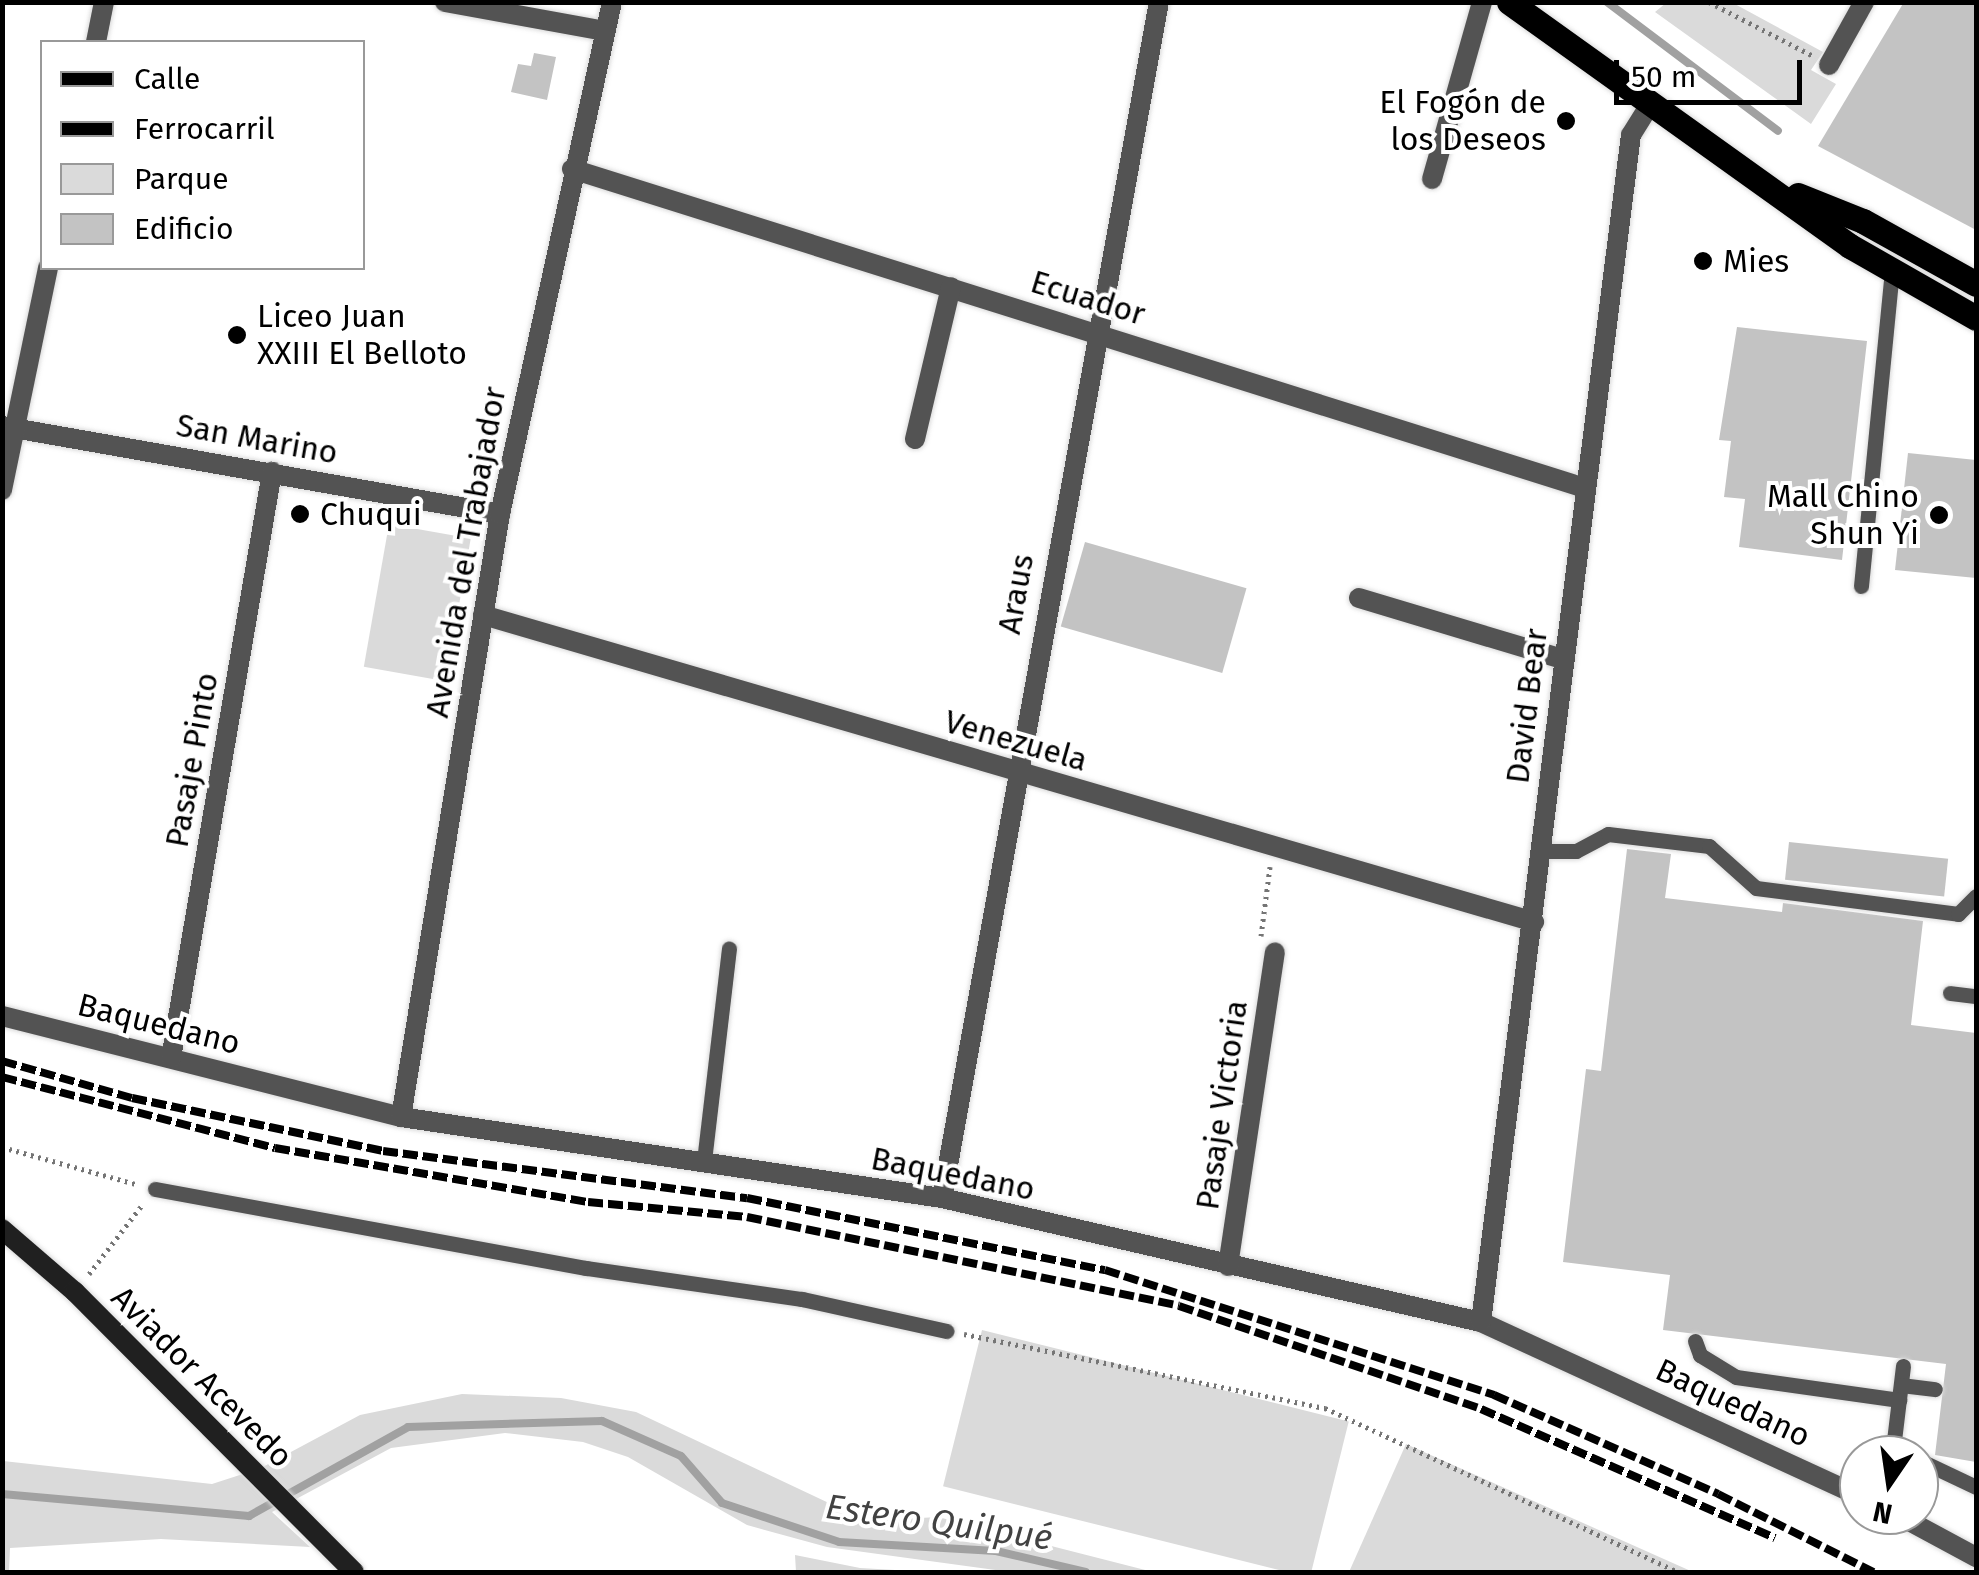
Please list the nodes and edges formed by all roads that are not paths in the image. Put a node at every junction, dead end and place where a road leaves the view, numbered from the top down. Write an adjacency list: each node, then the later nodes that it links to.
1 (104, 2): 9 (street)
2 (445, 2): 8 (street)
3 (612, 2): 8 (street, Avenida del Trabajador)
4 (1159, 2): 20 (street, Araus)
5 (1482, 2): 13 (street)
6 (1509, 2): 11 (main road)
7 (1864, 2): 10 (street)
8 (605, 31): 12 (street, Avenida del Trabajador)
9 (96, 40)
10 (1829, 65)
11 (1651, 103): 14 (main road); 24 (street, David Bear)
12 (572, 169): 18 (street, Ecuador); 26 (street, Avenida del Trabajador)
13 (1432, 179)
14 (1771, 183): 16 (main road); 17 (main road)
15 (47, 270): 21 (street)
16 (1892, 270): 19 (main road); 27 (lane)
17 (1976, 284)
18 (951, 286): 20 (street, Ecuador); 22 (street)
19 (1976, 318)
20 (1095, 331): 24 (street, Ecuador); 31 (street, Araus)
21 (8, 427): 23 (street, San Marino); 25 (street)
22 (915, 440)
23 (272, 472): 26 (street, San Marino); 40 (street, Pasaje Pinto)
24 (1585, 488): 30 (street, David Bear)
25 (2, 490)
26 (500, 514): 29 (street, Avenida del Trabajador)
27 (1861, 586)
28 (1359, 598): 30 (street)
29 (483, 615): 31 (street, Venezuela); 41 (street, Avenida del Trabajador)
30 (1562, 659): 32 (street, David Bear)
31 (1014, 772): 34 (street, Venezuela); 44 (street, Araus)
32 (1541, 851): 33 (lane); 34 (street, David Bear)
33 (1976, 896)
34 (1534, 922): 47 (street, David Bear)
35 (729, 948): 42 (lane)
36 (1275, 954): 46 (street, Pasaje Victoria)
37 (1950, 993): 38 (lane)
38 (1976, 996)
39 (2, 1016): 40 (street, Baquedano)
40 (171, 1058): 41 (street, Baquedano)
41 (401, 1117): 42 (street, Baquedano)
42 (704, 1162): 44 (street, Baquedano)
43 (155, 1189): 48 (lane)
44 (942, 1198): 46 (street, Baquedano)
45 (2, 1229): 59 (main road, Aviador Acevedo)
46 (1228, 1266): 47 (street, Baquedano)
47 (1481, 1322): 55 (street, Baquedano)
48 (946, 1331)
49 (1695, 1342): 52 (lane)
50 (1903, 1366): 52 (lane)
51 (1934, 1388): 52 (lane)
52 (1900, 1392): 53 (lane)
53 (1897, 1435)
54 (1939, 1469): 56 (lane)
55 (1839, 1482)
56 (1976, 1486)
57 (1935, 1535): 58 (street)
58 (1976, 1557)
59 (354, 1572)

